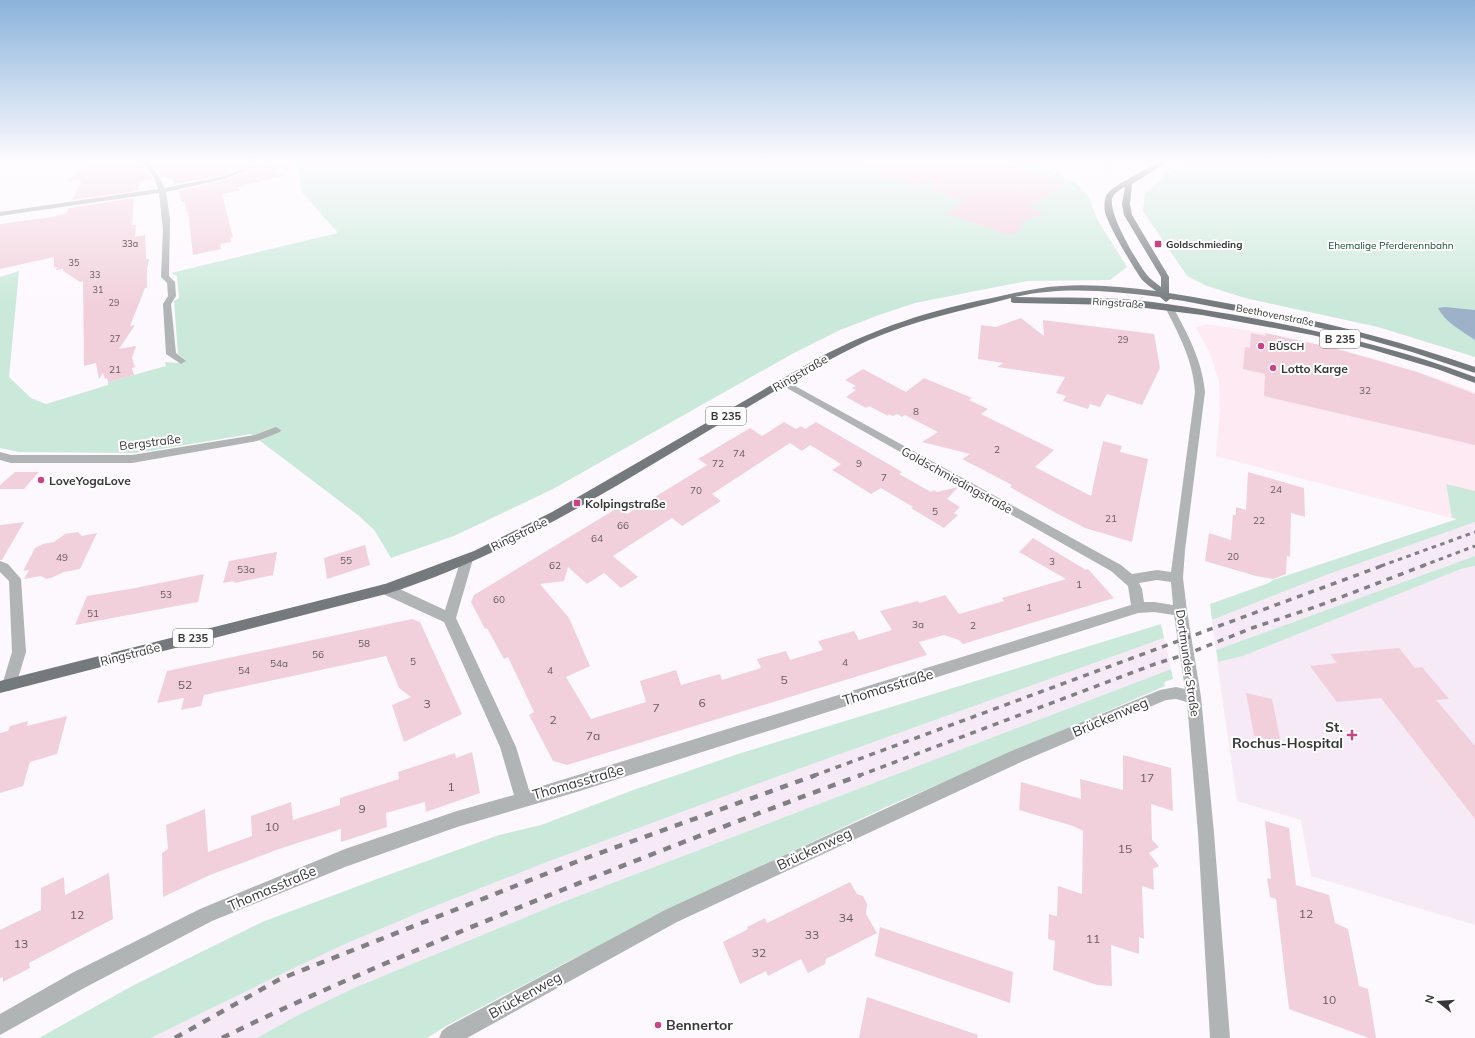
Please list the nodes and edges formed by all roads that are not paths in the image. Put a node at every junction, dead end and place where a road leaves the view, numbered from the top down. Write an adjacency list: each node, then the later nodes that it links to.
1 (34, 209): 5 (street)
2 (165, 209): 9 (street)
3 (1109, 209): 6 (main road, Dortmunder Straße)
4 (1127, 209): 6 (main road, Dortmunder Straße)
5 (0, 214)
6 (1165, 295): 7 (main road, Ringstraße / B 235); 8 (main road, Dortmunder Straße); 10 (main road, Beethovenstraße / B 235)
7 (995, 299): 8 (main road, Ringstraße / B 235); 12 (main road, Ringstraße / B 235)
8 (1169, 307): 11 (main road, Beethovenstraße / B 235); 17 (street, Dortmunder Straße)
9 (181, 361)
10 (1475, 370)
11 (1475, 380)
12 (783, 383): 15 (main road, Ringstraße / B 235); 18 (street, Goldschmiedingstraße)
13 (276, 430): 14 (street, Bergstraße)
14 (0, 456)
15 (467, 558): 19 (main road, Ringstraße / B 235); 22 (street)
16 (0, 566): 23 (street, Ringstraße)
17 (1177, 578): 18 (street); 21 (street, Dortmunder Straße)
18 (1130, 579): 20 (street)
19 (386, 589): 22 (street); 23 (main road, Ringstraße / B 235)
20 (1138, 608): 21 (street, Thomasstraße); 25 (street, Thomasstraße)
21 (1180, 611): 24 (street, Dortmunder Straße)
22 (449, 618): 25 (street)
23 (4, 686)
24 (1194, 697): 27 (street, Brückenweg); 28 (street, Dortmunder Straße)
25 (523, 799): 26 (street, Thomasstraße)
26 (0, 1025)
27 (449, 1038)
28 (1220, 1038)

